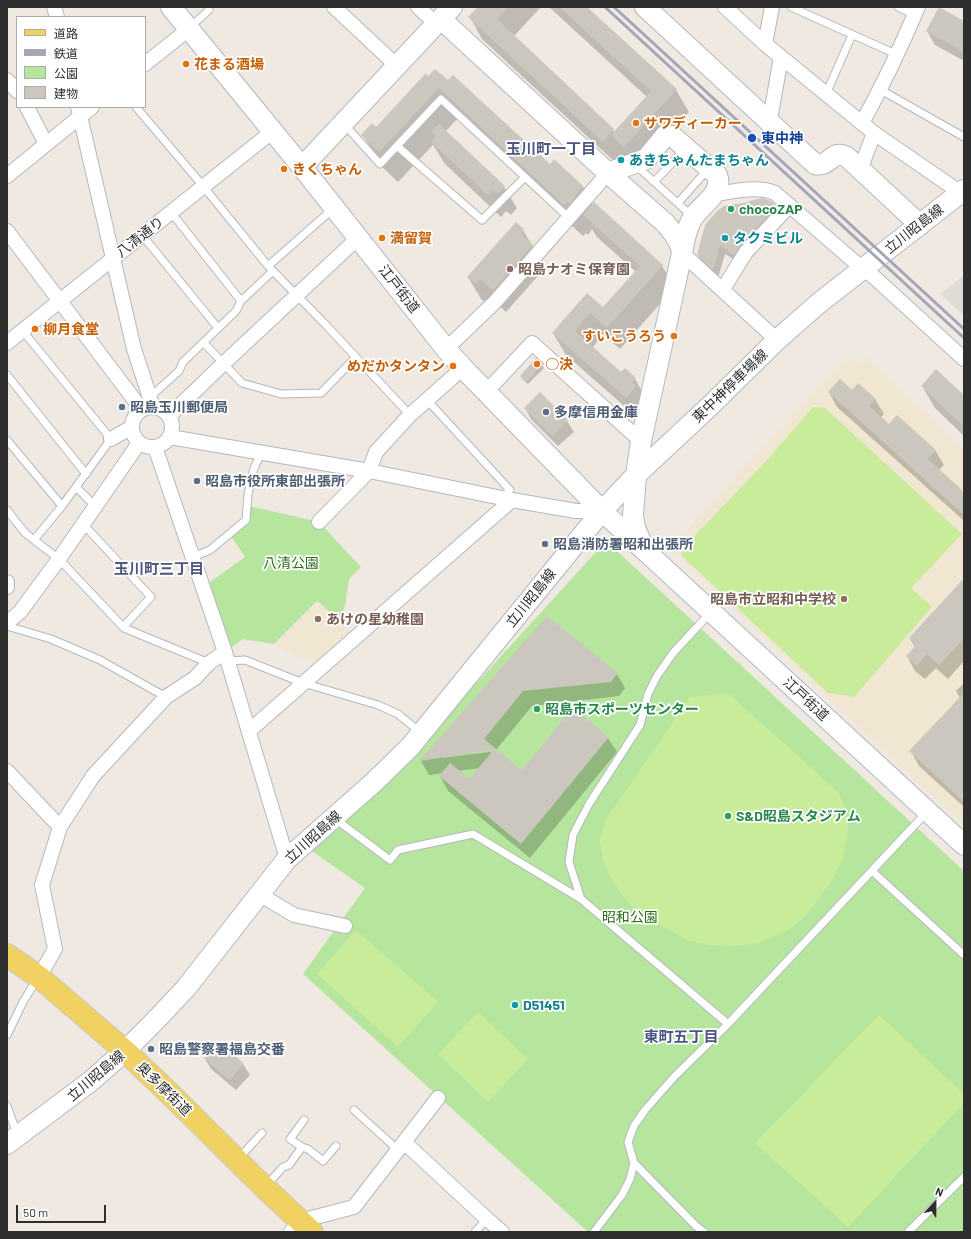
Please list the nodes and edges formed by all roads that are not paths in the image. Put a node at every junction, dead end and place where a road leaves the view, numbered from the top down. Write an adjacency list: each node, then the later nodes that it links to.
1 (171, 7): 12 (main road, 江戸街道)
2 (334, 7): 18 (street)
3 (418, 7): 11 (street)
4 (645, 7): 27 (main road)
5 (724, 7): 14 (street)
6 (772, 7): 14 (street)
7 (791, 7): 13 (lane)
8 (898, 7): 10 (lane)
9 (209, 10): 12 (lane)
10 (916, 11): 15 (street)
11 (443, 17): 18 (main road); 39 (main road)
12 (189, 29): 17 (street); 30 (main road, 江戸街道)
13 (852, 35): 15 (lane); 22 (lane)
14 (765, 44): 16 (street)
15 (898, 55): 21 (street)
16 (781, 57): 22 (street); 27 (street)
17 (146, 63)
18 (397, 66): 28 (main road)
19 (7, 80): 20 (street)
20 (16, 90)
21 (881, 90): 29 (street); 32 (lane)
22 (826, 94): 29 (street)
23 (28, 108): 33 (street)
24 (89, 108): 26 (street)
25 (137, 108): 42 (lane)
26 (79, 112): 33 (street); 58 (street)
27 (768, 120): 38 (main road)
28 (343, 123): 34 (lane); 35 (main road)
29 (862, 123): 31 (street)
30 (273, 131): 35 (main road, 江戸街道); 42 (street, 八清通り)
31 (874, 133): 38 (street); 43 (street)
32 (964, 137)
33 (46, 144): 40 (street)
34 (397, 146): 41 (lane); 41 (lane)
35 (302, 167): 48 (main road, 江戸街道)
36 (709, 168): 37 (main road); 44 (main road); 46 (lane)
37 (647, 170): 39 (main road); 45 (main road); 46 (lane)
38 (860, 170): 53 (main road)
39 (608, 173): 45 (main road); 50 (street)
40 (7, 176)
41 (524, 177): 50 (lane)
42 (203, 186): 49 (street, 八清通り); 60 (lane)
43 (962, 191): 53 (main road, 立川昭島線)
44 (714, 194): 47 (street); 51 (main road)
45 (635, 196): 52 (main road)
46 (678, 203): 51 (lane)
47 (789, 206): 59 (street); 61 (street)
48 (334, 208): 56 (main road, 江戸街道); 60 (lane)
49 (171, 212): 55 (street, 八清通り); 64 (lane)
50 (568, 217): 70 (street)
51 (693, 217): 52 (main road); 57 (main road, 江戸街道)
52 (664, 222): 57 (main road)
53 (920, 225): 59 (main road, 立川昭島線)
54 (7, 231): 63 (street)
55 (142, 235): 58 (street, 八清通り); 65 (lane)
56 (358, 238): 62 (street); 70 (main road, 江戸街道)
57 (682, 253): 61 (street); 85 (main road, 江戸街道)
58 (113, 258): 63 (street, 八清通り); 78 (street)
59 (864, 268): 67 (main road, 東中神停車場線); 72 (street)
60 (271, 269): 62 (lane); 64 (lane)
61 (723, 289): 67 (street)
62 (296, 295): 71 (lane); 73 (street)
63 (60, 300): 66 (street, 八清通り); 78 (street)
64 (241, 301): 65 (lane)
65 (218, 328): 69 (lane)
66 (22, 330): 68 (street, 八清通り); 83 (lane)
67 (777, 340): 91 (main road, 東中神停車場線)
68 (7, 343)
69 (204, 343): 73 (lane); 78 (lane)
70 (446, 349): 74 (main road, 江戸街道)
71 (356, 357): 73 (lane); 79 (lane)
72 (964, 359)
73 (223, 364): 80 (street)
74 (463, 368): 76 (main road, 江戸街道); 77 (street)
75 (7, 376): 90 (lane)
76 (486, 392): 85 (street); 97 (main road, 江戸街道)
77 (427, 400): 79 (street); 93 (lane)
78 (148, 405): 80 (street); 81 (street)
79 (410, 415): 89 (street)
80 (169, 416): 82 (street)
81 (132, 427): 83 (street); 86 (street)
82 (170, 437): 87 (street); 88 (street)
83 (111, 439): 90 (lane)
84 (7, 440): 94 (lane)
85 (641, 441): 91 (main road, 江戸街道)
86 (139, 443): 87 (street); 95 (street)
87 (155, 447): 102 (street)
88 (262, 452): 89 (street); 102 (lane)
89 (369, 471): 93 (street); 98 (street)
90 (86, 474): 92 (lane)
91 (636, 475): 97 (main road, 東中神停車場線); 101 (main road, 江戸街道)
92 (76, 487): 94 (lane); 95 (lane)
93 (506, 499): 97 (street); 111 (street)
94 (62, 506): 100 (lane)
95 (95, 506): 99 (street)
96 (7, 510): 100 (lane)
97 (602, 511): 101 (main road, 江戸街道); 114 (main road, 立川昭島線)
98 (319, 522)
99 (83, 524): 103 (street); 108 (lane)
100 (34, 540): 103 (lane)
101 (646, 553): 106 (main road, 江戸街道)
102 (193, 557): 109 (street)
103 (59, 559): 107 (street); 108 (lane)
104 (7, 582): 105 (street)
105 (7, 587)
106 (711, 612): 116 (main road, 江戸街道); 123 (lane)
107 (8, 621): 112 (lane)
108 (123, 627): 110 (lane)
109 (227, 656): 110 (street); 111 (lane); 113 (street)
110 (209, 663): 112 (street)
111 (303, 683): 113 (street); 114 (lane)
112 (166, 697): 118 (street)
113 (249, 731): 120 (street)
114 (422, 733): 117 (main road, 立川昭島線)
115 (7, 771): 118 (street)
116 (928, 812): 119 (main road, 江戸街道); 121 (lane)
117 (334, 818): 120 (main road, 立川昭島線); 123 (lane)
118 (60, 827): 127 (street)
119 (964, 845)
120 (287, 859): 122 (main road, 立川昭島線)
121 (872, 871): 126 (lane); 128 (lane)
122 (259, 894): 124 (street); 130 (main road, 立川昭島線)
123 (581, 899): 128 (lane)
124 (345, 926)
125 (7, 955): 127 (main road, 奥多摩街道)
126 (964, 955)
127 (39, 978): 129 (lane); 130 (main road, 奥多摩街道)
128 (728, 1024): 141 (lane)
129 (7, 1035)
130 (125, 1051): 136 (main road, 立川昭島線); 140 (main road, 奥多摩街道)
131 (438, 1098): 138 (street)
132 (7, 1106): 136 (lane)
133 (354, 1110): 138 (lane)
134 (304, 1120): 139 (lane)
135 (262, 1133): 140 (lane)
136 (12, 1140)
137 (336, 1146): 139 (lane)
138 (401, 1146): 144 (street); 145 (street)
139 (302, 1148): 143 (lane)
140 (237, 1160): 143 (main road, 奥多摩街道)
141 (634, 1163): 148 (lane); 149 (lane)
142 (964, 1177): 150 (lane)
143 (264, 1187): 145 (main road, 奥多摩街道)
144 (487, 1219): 146 (lane); 147 (street)
145 (301, 1228)
146 (475, 1232)
147 (502, 1232)
148 (594, 1232)
149 (704, 1232)
150 (908, 1232)

